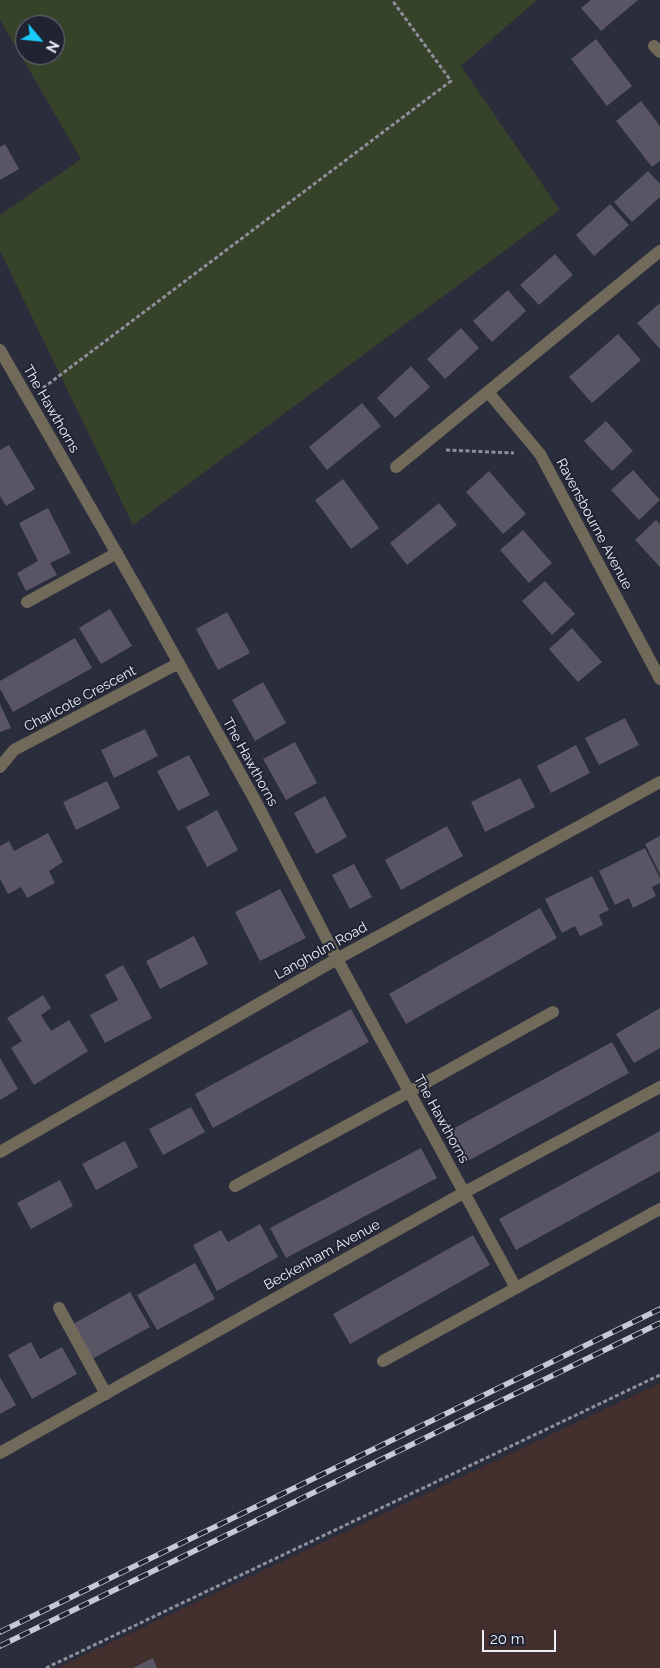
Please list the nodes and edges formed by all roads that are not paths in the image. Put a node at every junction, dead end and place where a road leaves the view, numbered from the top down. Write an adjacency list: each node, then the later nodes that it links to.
1 (660, 251): 3 (street)
2 (0, 350): 5 (street, The Hawthorns)
3 (488, 392): 4 (street); 8 (street, Ravensbourne Avenue)
4 (396, 467)
5 (117, 553): 6 (street); 7 (street, The Hawthorns)
6 (28, 602)
7 (179, 663): 9 (street, Charlcote Crescent); 11 (street, The Hawthorns)
8 (660, 679)
9 (0, 767)
10 (660, 782): 11 (street, Langholm Road)
11 (337, 959): 14 (street, The Hawthorns); 15 (street, Langholm Road)
12 (552, 1012): 14 (street)
13 (660, 1087): 17 (street, Beckenham Avenue)
14 (409, 1092): 16 (street); 17 (street, The Hawthorns)
15 (0, 1152)
16 (236, 1186)
17 (465, 1192): 19 (street, The Hawthorns); 22 (street, Beckenham Avenue)
18 (660, 1209): 19 (street)
19 (516, 1288): 21 (street)
20 (59, 1308): 22 (street)
21 (383, 1361)
22 (106, 1394): 23 (street, Beckenham Avenue)
23 (0, 1453)

